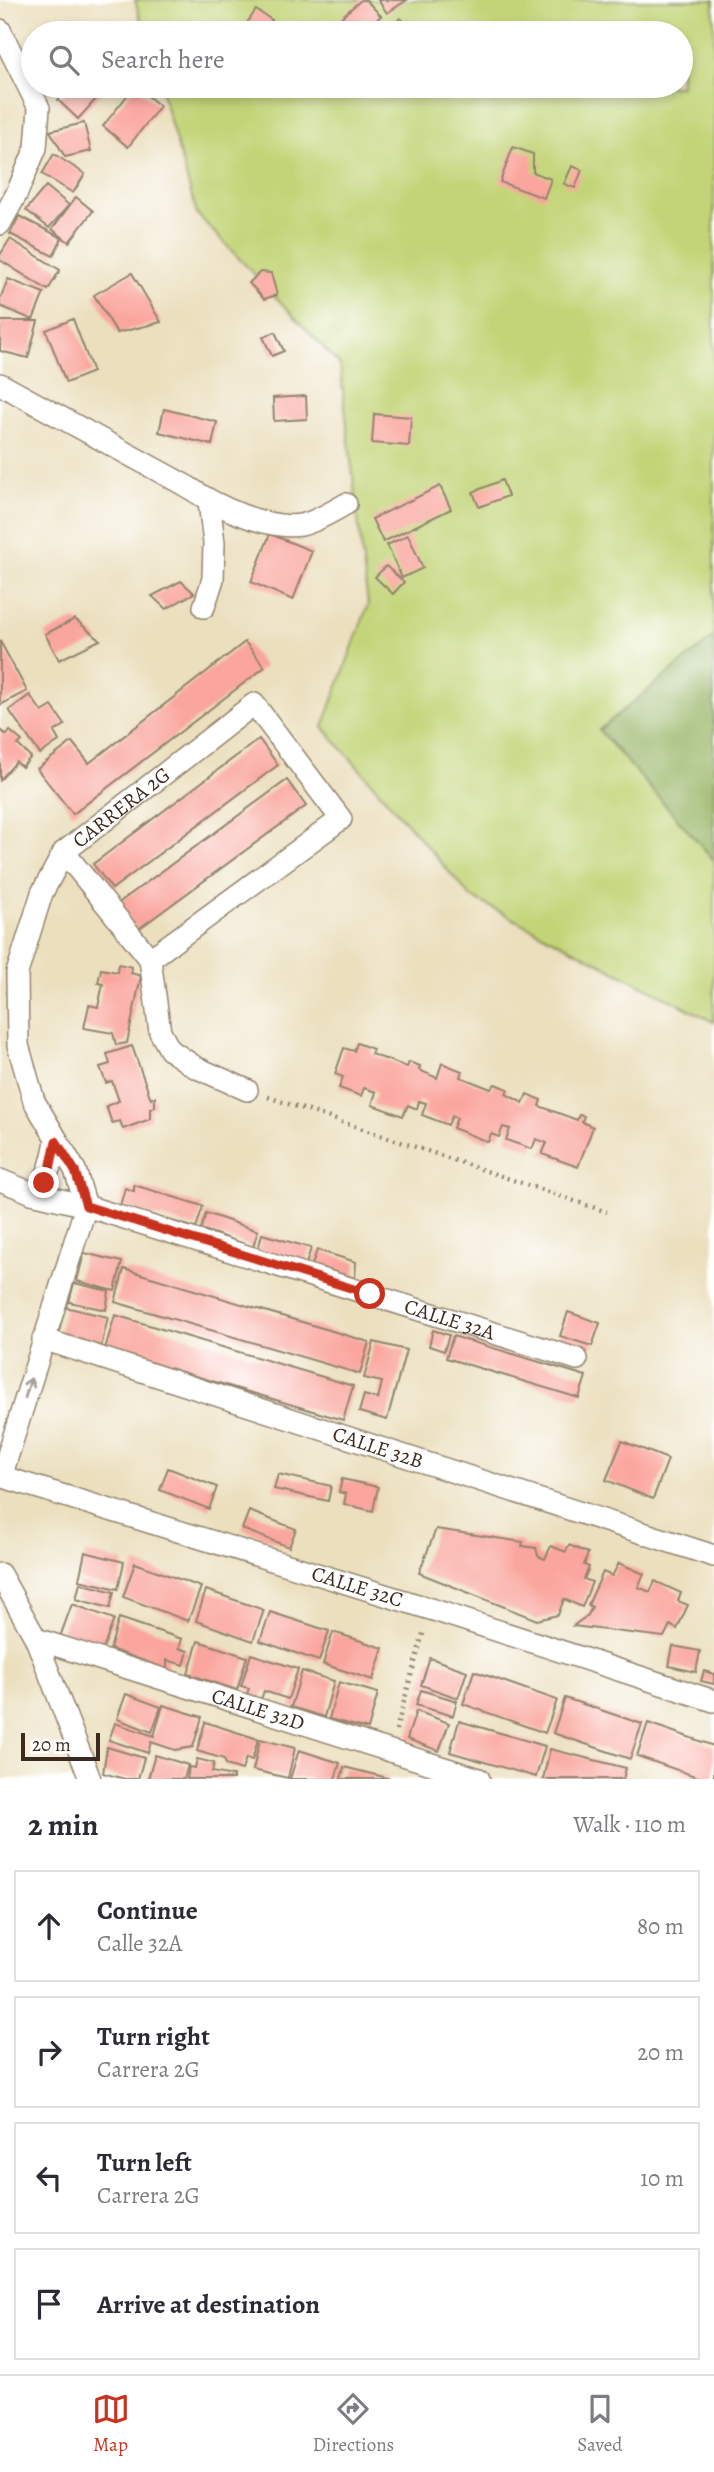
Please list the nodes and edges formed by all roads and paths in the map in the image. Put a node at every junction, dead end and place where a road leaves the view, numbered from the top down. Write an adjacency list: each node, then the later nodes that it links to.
1 (0, 30): 2 (street)
2 (21, 72)
3 (34, 98): 4 (street)
4 (8, 194): 5 (street)
5 (0, 224)
6 (0, 384): 7 (street)
7 (209, 501): 8 (street); 9 (street)
8 (346, 504)
9 (204, 607)
10 (64, 852): 11 (street); 11 (street, CARRERA 2G); 13 (street, CARRERA 2G)
11 (150, 959): 12 (street)
12 (247, 1090): 17 (path)
13 (56, 1141): 15 (street); 16 (street, CARRERA 2G)
14 (0, 1180): 15 (street, CALLE 32A)
15 (32, 1193): 16 (street, CALLE 32A)
16 (86, 1206): 18 (street); 19 (street, CALLE 32A)
17 (607, 1212)
18 (43, 1339): 20 (street, one-way to 18); 21 (street, CALLE 32B)
19 (577, 1359)
20 (1, 1476): 23 (street, CALLE 32C)
21 (714, 1556)
22 (0, 1574): 24 (street)
23 (430, 1609): 25 (street, CALLE 32C); 26 (path)
24 (36, 1639): 26 (street, CALLE 32D); 27 (street)
25 (714, 1701)
26 (390, 1751): 28 (street, CALLE 32D)
27 (90, 1779)
28 (480, 1779)

